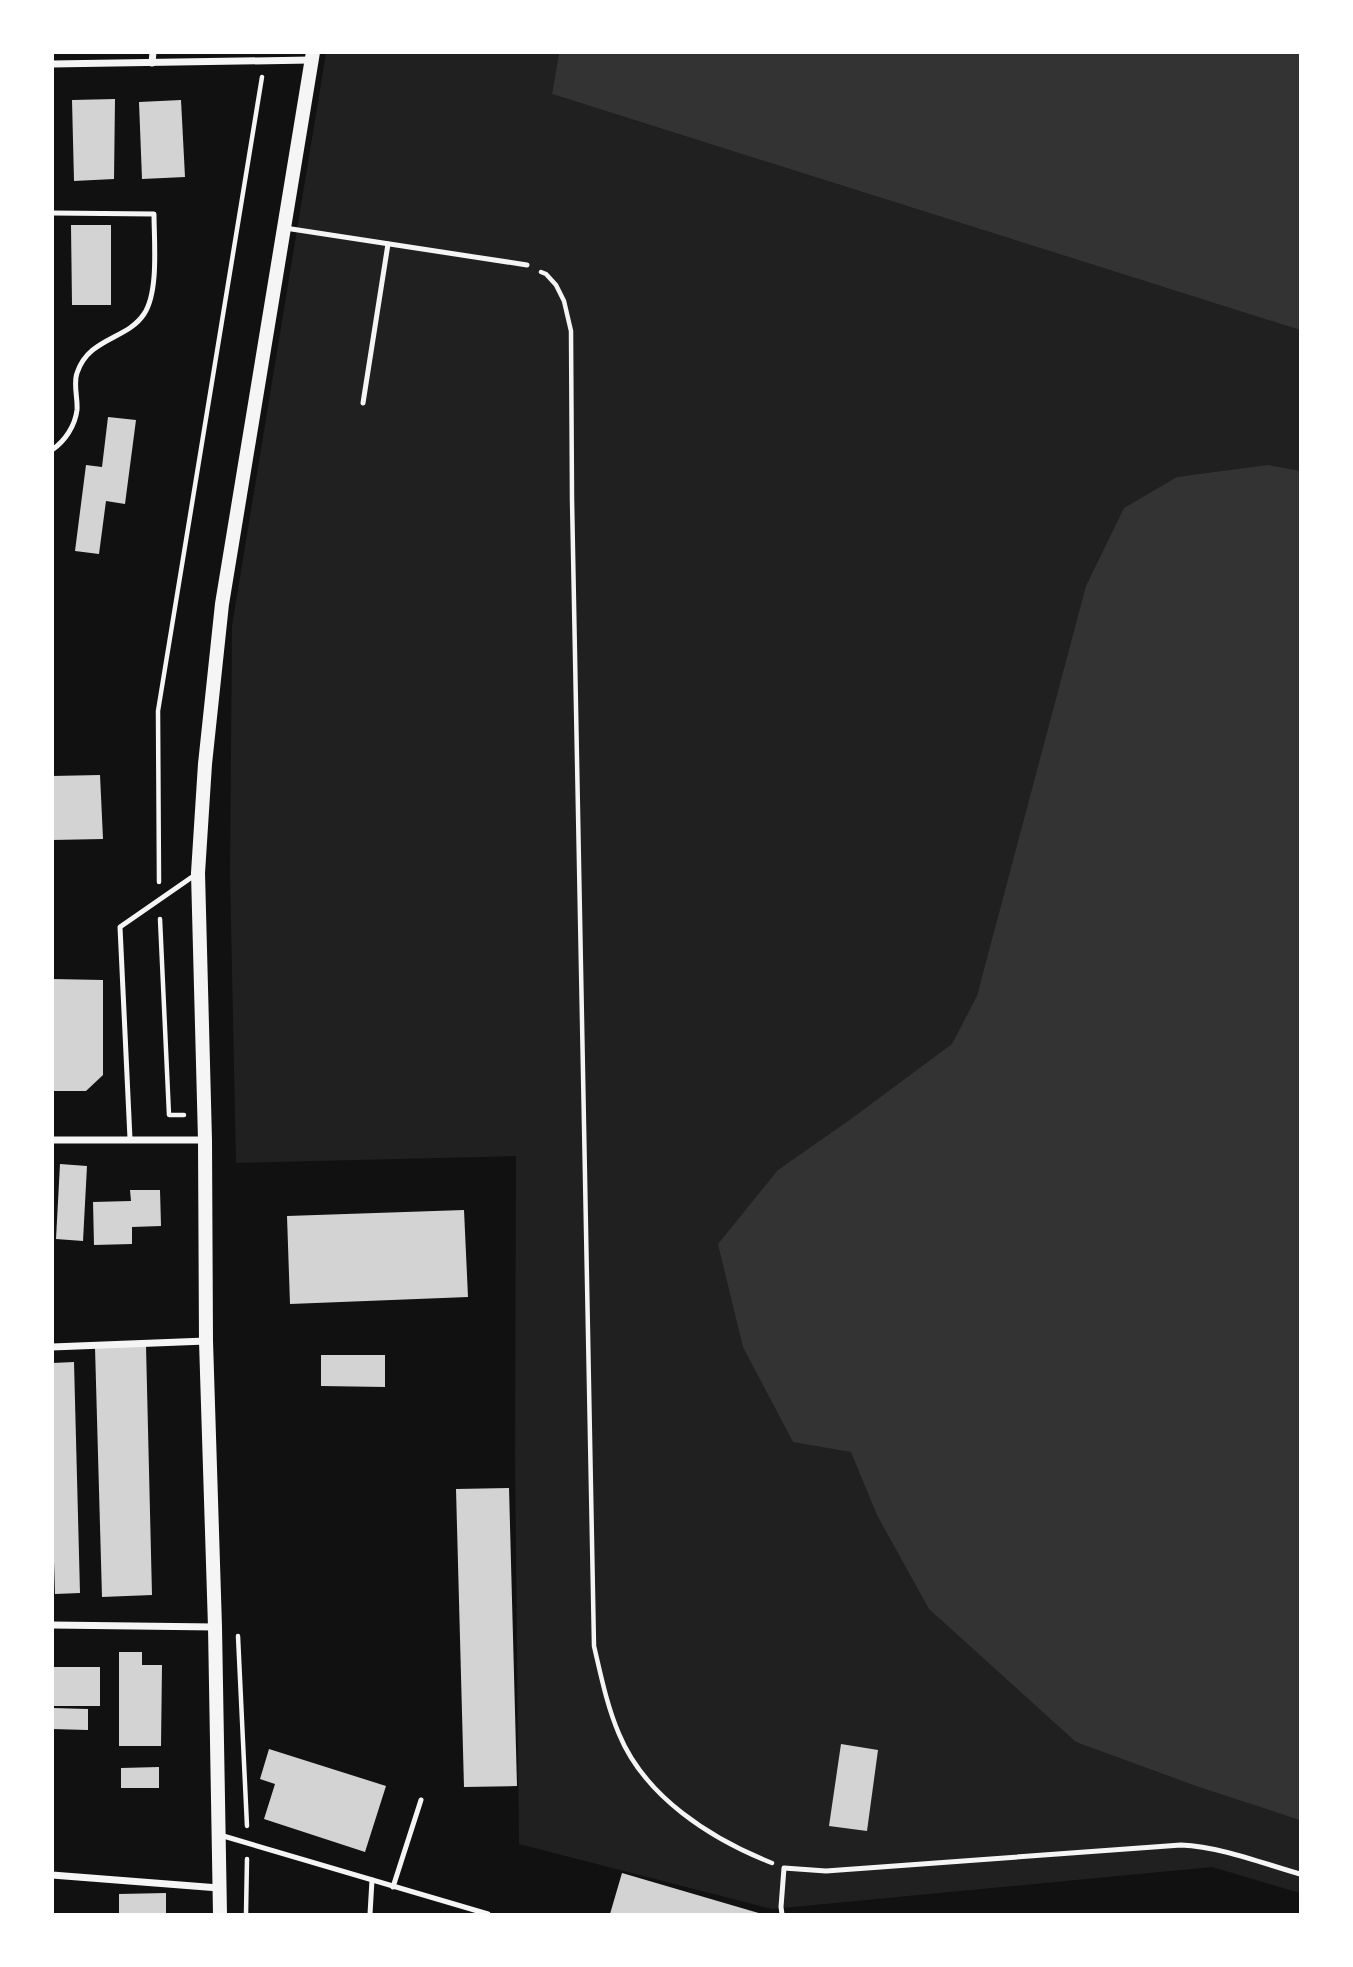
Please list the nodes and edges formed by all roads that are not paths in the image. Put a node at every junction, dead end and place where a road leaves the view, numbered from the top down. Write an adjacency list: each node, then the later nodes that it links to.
1 (153, 52): 3 (street)
2 (312, 56): 3 (street); 6 (main road)
3 (152, 63): 4 (street)
4 (52, 64)
5 (52, 213): 10 (lane)
6 (285, 228): 7 (lane); 11 (main road)
7 (388, 244): 8 (lane); 9 (lane)
8 (527, 265)
9 (363, 403)
10 (52, 450)
11 (198, 873): 12 (lane); 14 (main road)
12 (130, 1139): 13 (street); 14 (street)
13 (52, 1140)
14 (205, 1140): 15 (main road)
15 (206, 1341): 16 (street); 18 (main road)
16 (52, 1347)
17 (52, 1625): 18 (street)
18 (215, 1627): 20 (main road)
19 (421, 1800): 24 (lane)
20 (219, 1835): 23 (lane); 25 (main road)
21 (1300, 1874): 29 (lane)
22 (52, 1875): 25 (street)
23 (372, 1880): 24 (lane); 27 (lane)
24 (393, 1887): 28 (lane)
25 (220, 1888): 26 (main road)
26 (220, 1914)
27 (370, 1914)
28 (488, 1914)
29 (782, 1914)

